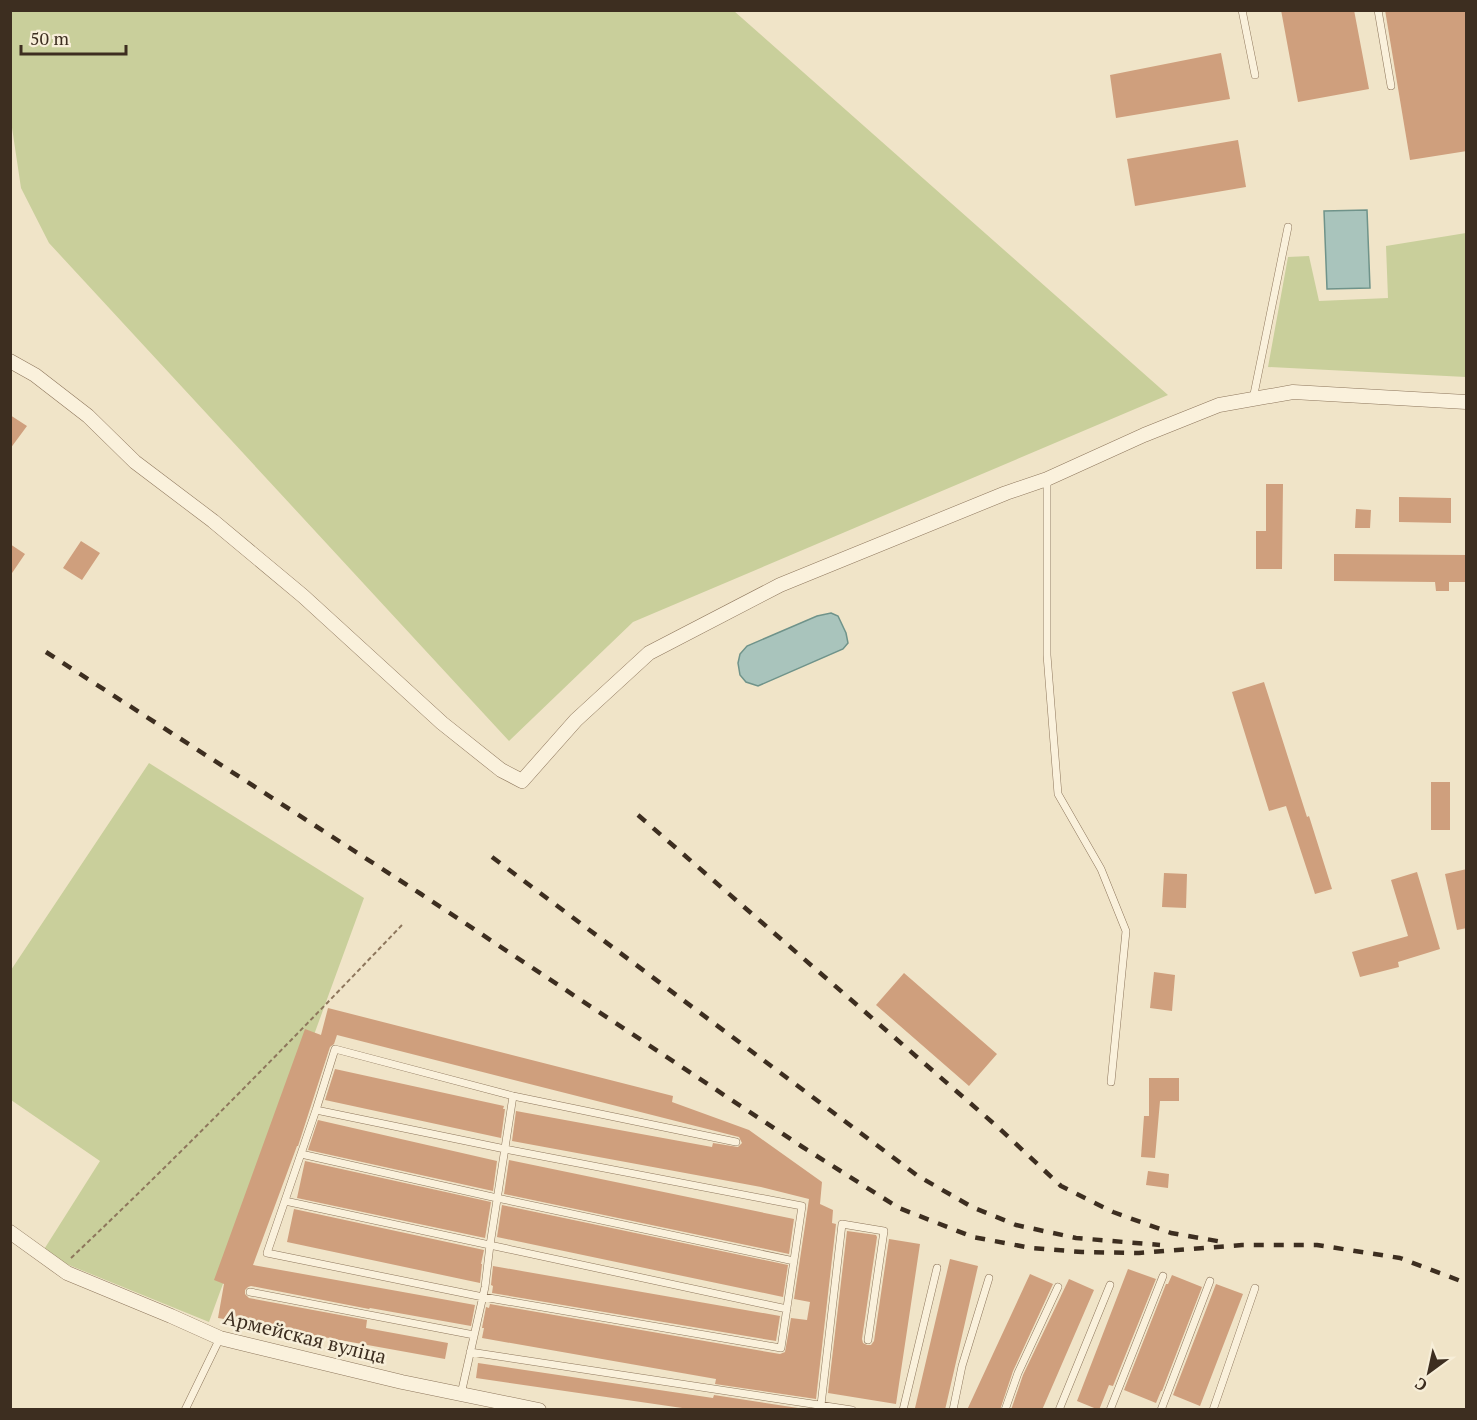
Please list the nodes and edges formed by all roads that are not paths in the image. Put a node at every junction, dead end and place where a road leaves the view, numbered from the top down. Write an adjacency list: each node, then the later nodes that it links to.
1 (1242, 10): 3 (lane)
2 (1378, 10): 4 (lane)
3 (1255, 75)
4 (1391, 86)
5 (1288, 227): 7 (lane)
6 (10, 362): 9 (street)
7 (1253, 399): 8 (street); 9 (street)
8 (1467, 402)
9 (1047, 479): 10 (lane)
10 (1111, 1082)
11 (513, 1096): 12 (lane); 13 (lane); 14 (lane)
12 (316, 1110): 14 (lane); 15 (lane)
13 (736, 1142)
14 (505, 1149): 16 (lane); 20 (lane)
15 (301, 1154): 16 (lane); 17 (lane)
16 (497, 1198): 19 (lane); 20 (lane)
17 (285, 1201): 19 (lane); 29 (lane)
18 (10, 1232): 32 (street, Армейская вуліца)
19 (490, 1245): 29 (lane); 30 (lane)
20 (794, 1261): 30 (lane)
21 (937, 1268): 40 (lane)
22 (1164, 1276): 44 (lane)
23 (989, 1278): 41 (lane)
24 (1210, 1281): 45 (lane)
25 (1110, 1285): 43 (lane)
26 (1059, 1287): 42 (lane)
27 (1256, 1288): 46 (lane)
28 (250, 1292): 31 (lane)
29 (483, 1297): 30 (lane); 31 (lane)
30 (787, 1309)
31 (474, 1335): 34 (lane)
32 (220, 1338): 35 (street, Армейская вуліца); 37 (lane)
33 (868, 1340): 36 (lane)
34 (471, 1352): 35 (lane); 36 (lane)
35 (461, 1394): 38 (street, Армейская вуліца)
36 (821, 1405): 39 (lane)
37 (185, 1410)
38 (539, 1410)
39 (852, 1410)
40 (903, 1410)
41 (953, 1410)
42 (1005, 1410)
43 (1059, 1410)
44 (1110, 1410)
45 (1161, 1410)
46 (1213, 1410)

